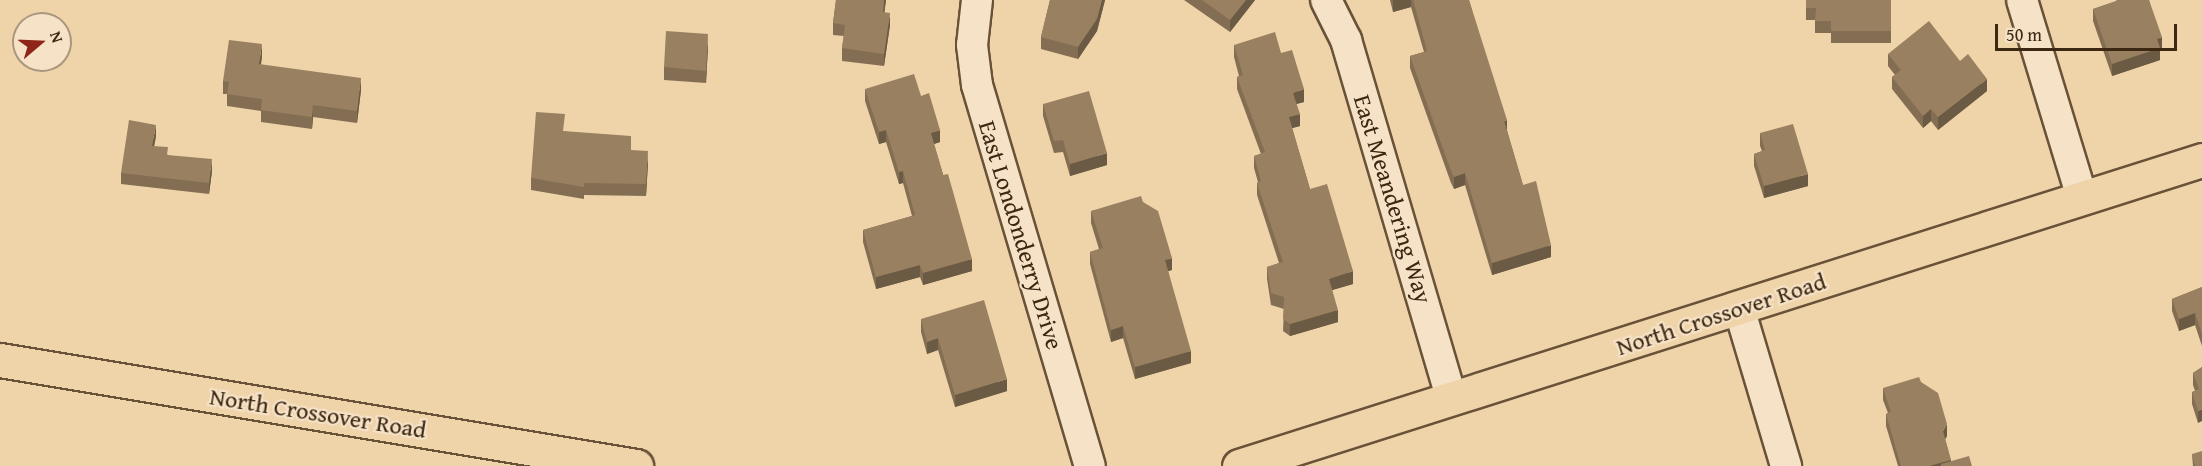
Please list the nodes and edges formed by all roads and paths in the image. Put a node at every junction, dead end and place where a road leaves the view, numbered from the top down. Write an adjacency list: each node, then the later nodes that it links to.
1 (977, 0): 10 (street, East Londonderry Drive)
2 (1326, 0): 8 (street, East Meandering Way)
3 (2022, 0): 5 (street)
4 (2202, 160): 5 (main road, North Crossover Road)
5 (2082, 198): 6 (main road, North Crossover Road)
6 (1739, 308): 8 (main road, North Crossover Road); 12 (street)
7 (0, 360): 9 (main road, North Crossover Road)
8 (1452, 400): 11 (main road, North Crossover Road)
9 (636, 466)
10 (1090, 466)
11 (1239, 466)
12 (1785, 466)

